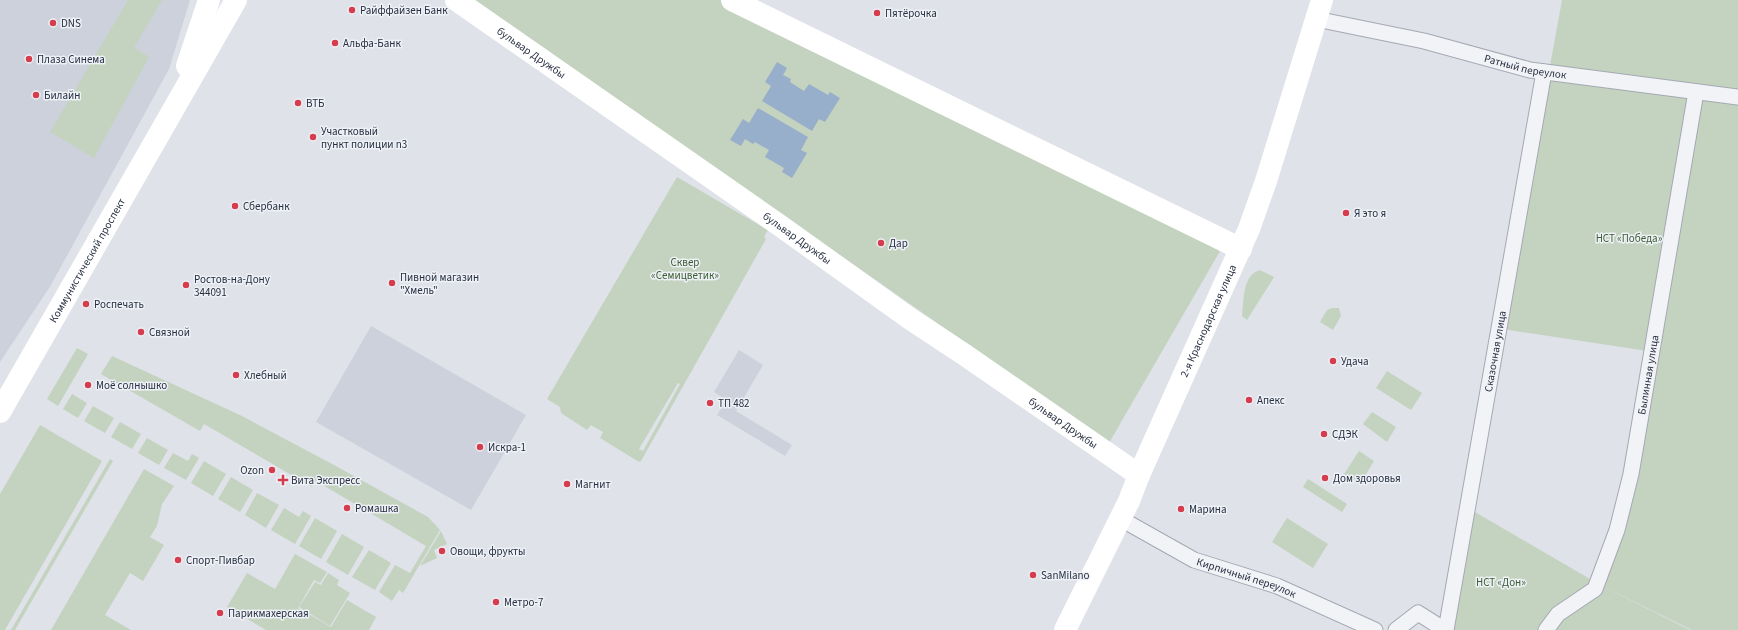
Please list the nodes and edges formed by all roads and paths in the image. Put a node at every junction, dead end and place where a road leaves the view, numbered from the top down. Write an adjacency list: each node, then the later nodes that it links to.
1 (208, 0): 9 (street, Коммунистический проспект)
2 (236, 0): 9 (street, Коммунистический проспект)
3 (456, 0): 12 (street, бульвар Дружбы)
4 (732, 0): 10 (street)
5 (1319, 10): 6 (street, Ратный переулок); 10 (street, 2-я Краснодарская улица)
6 (1544, 72): 7 (street, Ратный переулок); 17 (street, Сказочная улица)
7 (1696, 92): 8 (street, Ратный переулок); 18 (street, Былинная улица)
8 (1738, 97)
9 (173, 109): 11 (street, Коммунистический проспект)
10 (1238, 247): 12 (street, 2-я Краснодарская улица)
11 (0, 412)
12 (1135, 472): 13 (street, 2-я Краснодарская улица)
13 (1121, 519): 14 (street, 2-я Краснодарская улица); 15 (street, Кирпичный переулок)
14 (1065, 630)
15 (1375, 630)
16 (1396, 630): 17 (street)
17 (1446, 630)
18 (1546, 630)

